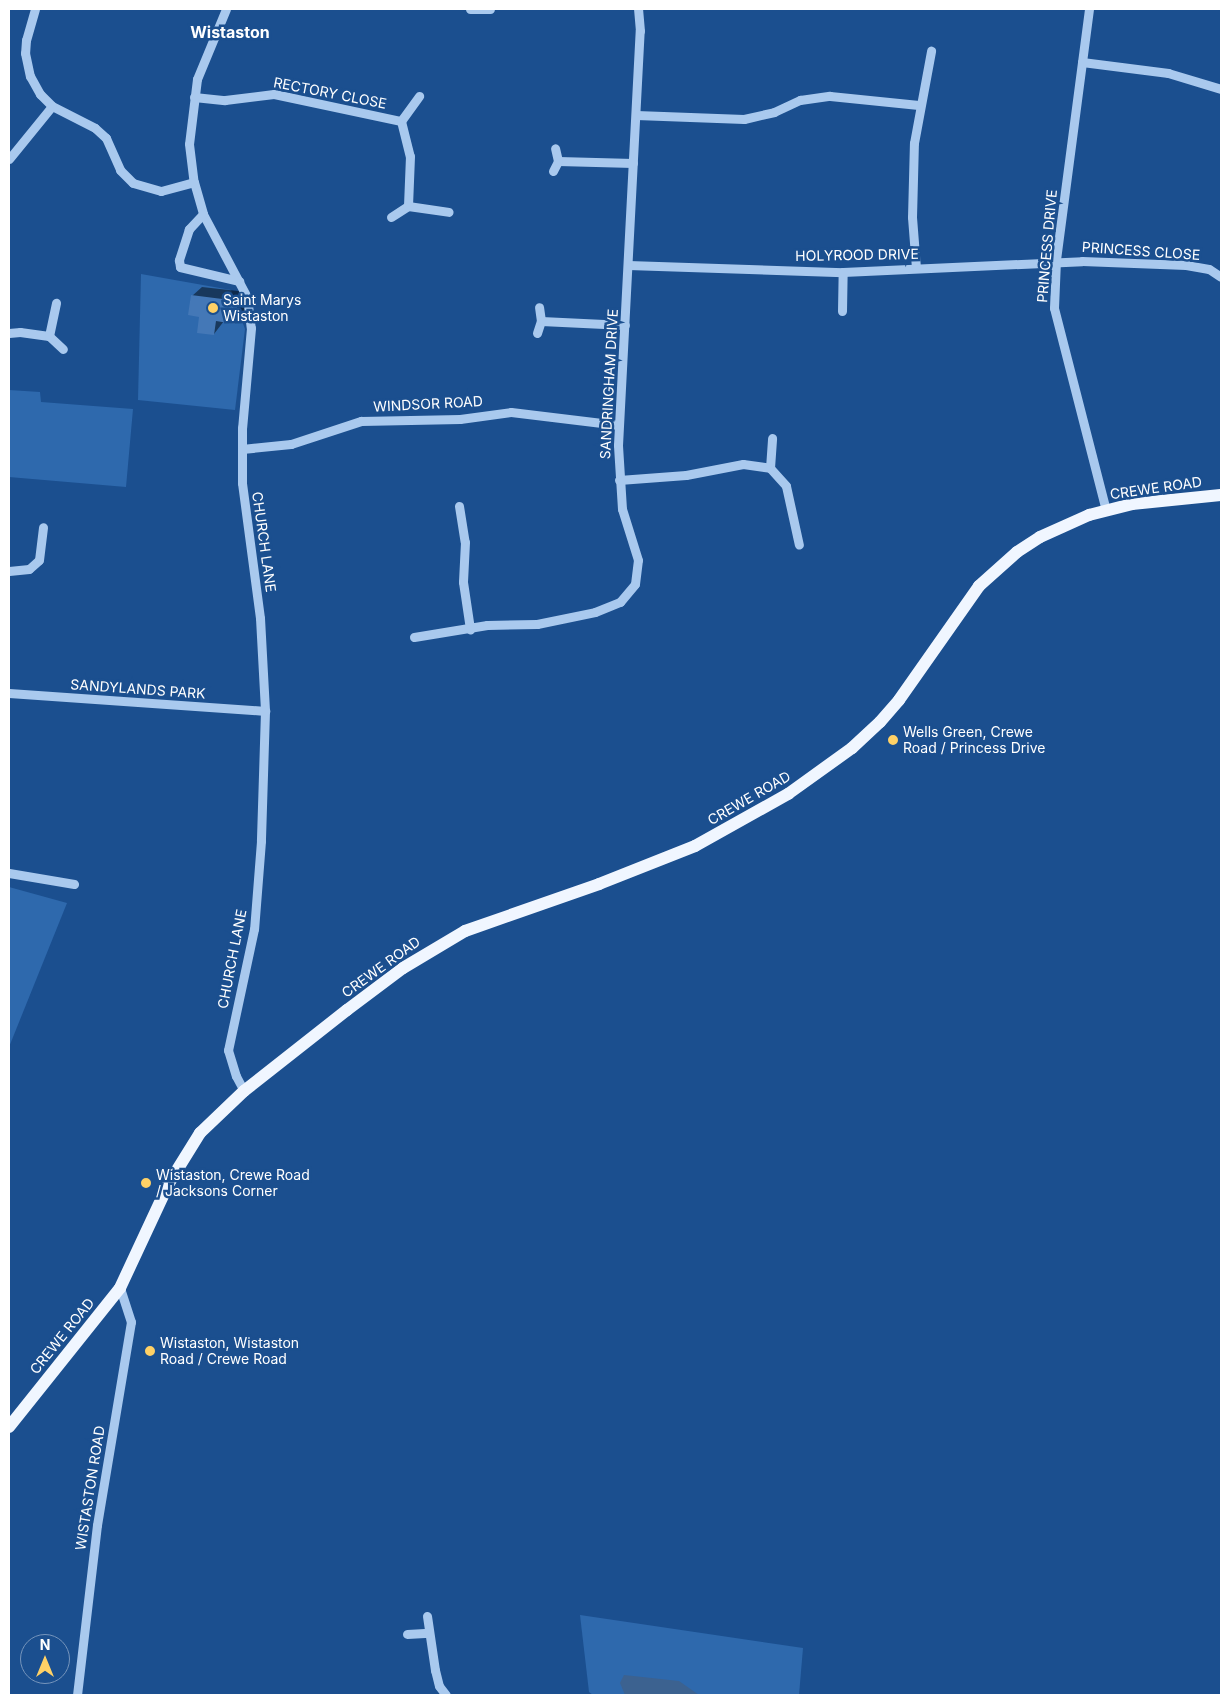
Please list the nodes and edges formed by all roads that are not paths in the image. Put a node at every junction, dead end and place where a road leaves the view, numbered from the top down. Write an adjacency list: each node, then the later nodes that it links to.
1 (36, 9): 13 (street)
2 (226, 9): 11 (street, CHURCH LANE)
3 (470, 9): 4 (street)
4 (490, 9)
5 (638, 9): 14 (street, SANDRINGHAM DRIVE)
6 (1089, 9): 8 (street, PRINCESS DRIVE)
7 (931, 51): 12 (street)
8 (1082, 62): 9 (street); 26 (street, PRINCESS DRIVE)
9 (1221, 89)
10 (419, 96): 15 (street, RECTORY CLOSE)
11 (194, 97): 15 (street, RECTORY CLOSE); 21 (street, CHURCH LANE)
12 (919, 105): 14 (street); 28 (street)
13 (52, 106): 17 (street); 21 (street)
14 (636, 115): 19 (street, SANDRINGHAM DRIVE)
15 (401, 121): 22 (street, RECTORY CLOSE)
16 (555, 148): 18 (street)
17 (9, 159)
18 (558, 161): 19 (street); 20 (street)
19 (633, 163): 27 (street, SANDRINGHAM DRIVE)
20 (553, 171)
21 (194, 182): 24 (street, CHURCH LANE)
22 (408, 206): 23 (street); 25 (street)
23 (449, 212)
24 (203, 214): 31 (street, CHURCH LANE); 31 (street)
25 (391, 217)
26 (1056, 260): 28 (street, HOLYROOD DRIVE); 30 (street, PRINCESS CLOSE); 48 (street, PRINCESS DRIVE)
27 (628, 265): 29 (street, HOLYROOD DRIVE); 36 (street, SANDRINGHAM DRIVE)
28 (916, 268): 29 (street, HOLYROOD DRIVE)
29 (843, 272): 34 (street)
30 (1221, 277)
31 (240, 281): 43 (street, CHURCH LANE)
32 (56, 303): 39 (street)
33 (539, 306): 35 (street)
34 (842, 311)
35 (541, 320): 36 (street); 37 (street)
36 (625, 325): 41 (street, SANDRINGHAM DRIVE)
37 (537, 333)
38 (9, 334): 39 (street)
39 (49, 336): 40 (street)
40 (63, 349)
41 (618, 425): 43 (street, WINDSOR ROAD); 45 (street, SANDRINGHAM DRIVE)
42 (772, 438): 44 (street)
43 (242, 449): 55 (street, CHURCH LANE)
44 (770, 468): 45 (street); 50 (street)
45 (619, 480): 52 (street, SANDRINGHAM DRIVE)
46 (1221, 495): 48 (main road, CREWE ROAD)
47 (459, 506): 52 (street)
48 (1106, 510): 58 (main road, CREWE ROAD)
49 (43, 526): 51 (street)
50 (799, 545)
51 (9, 572)
52 (470, 629): 53 (street, SANDRINGHAM DRIVE)
53 (414, 638)
54 (9, 693): 55 (street, SANDYLANDS PARK)
55 (265, 711): 58 (street, CHURCH LANE)
56 (9, 873): 57 (street)
57 (74, 884)
58 (244, 1091): 59 (main road, CREWE ROAD)
59 (120, 1288): 60 (main road, CREWE ROAD); 64 (street, WISTASTON ROAD)
60 (9, 1427)
61 (427, 1616): 62 (street)
62 (429, 1633): 63 (street); 65 (street)
63 (407, 1634)
64 (77, 1695)
65 (446, 1695)

